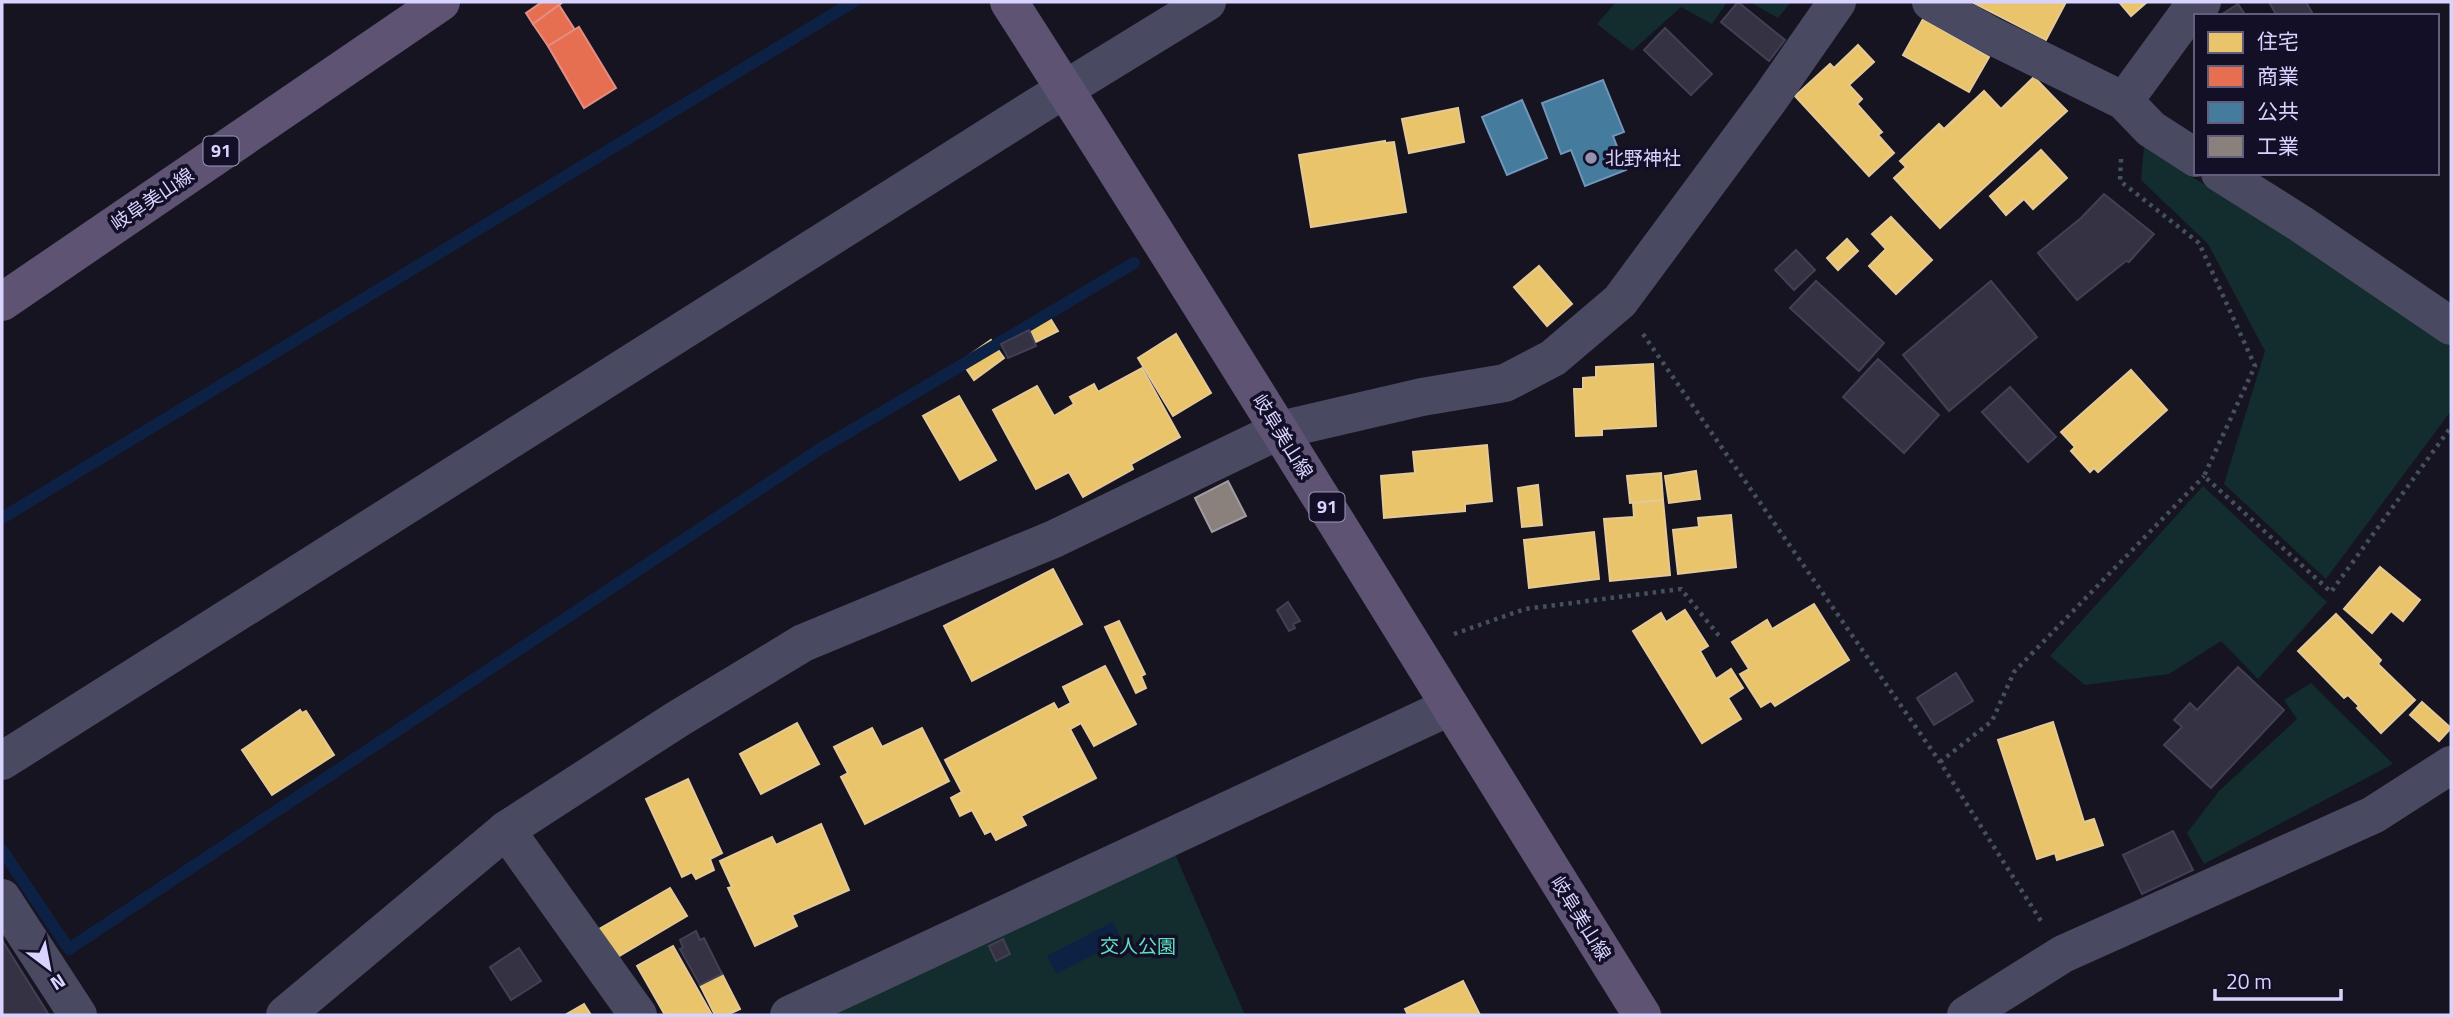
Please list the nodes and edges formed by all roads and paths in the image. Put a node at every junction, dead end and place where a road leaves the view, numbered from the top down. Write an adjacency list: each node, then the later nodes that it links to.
1 (441, 2): 12 (main road, 岐阜美山線 / 91)
2 (1009, 2): 7 (main road, 岐阜美山線 / 91)
3 (1207, 2): 7 (street)
4 (1837, 2): 11 (street)
5 (1931, 2): 8 (street)
6 (2202, 2): 8 (street)
7 (1065, 89): 15 (main road, 岐阜美山線 / 91); 20 (street)
8 (2124, 101): 9 (street); 16 (path)
9 (2194, 157)
10 (2223, 175): 13 (street)
11 (1620, 301): 15 (street); 21 (path)
12 (2, 302)
13 (2451, 326)
14 (2451, 427): 16 (path)
15 (1280, 430): 18 (main road, 岐阜美山線 / 91); 23 (street)
16 (2204, 476): 21 (path)
17 (1720, 637): 18 (path)
18 (1413, 648): 19 (main road, 岐阜美山線 / 91)
19 (1449, 707): 29 (street); 30 (main road, 岐阜美山線 / 91)
20 (2, 761)
21 (1940, 762): 25 (path)
22 (2451, 765): 25 (street)
23 (506, 830): 27 (street); 28 (street)
24 (2, 898): 26 (street)
25 (2063, 954): 31 (street)
26 (78, 1015)
27 (285, 1015)
28 (638, 1015)
29 (789, 1015)
30 (1642, 1015)
31 (1966, 1015)

